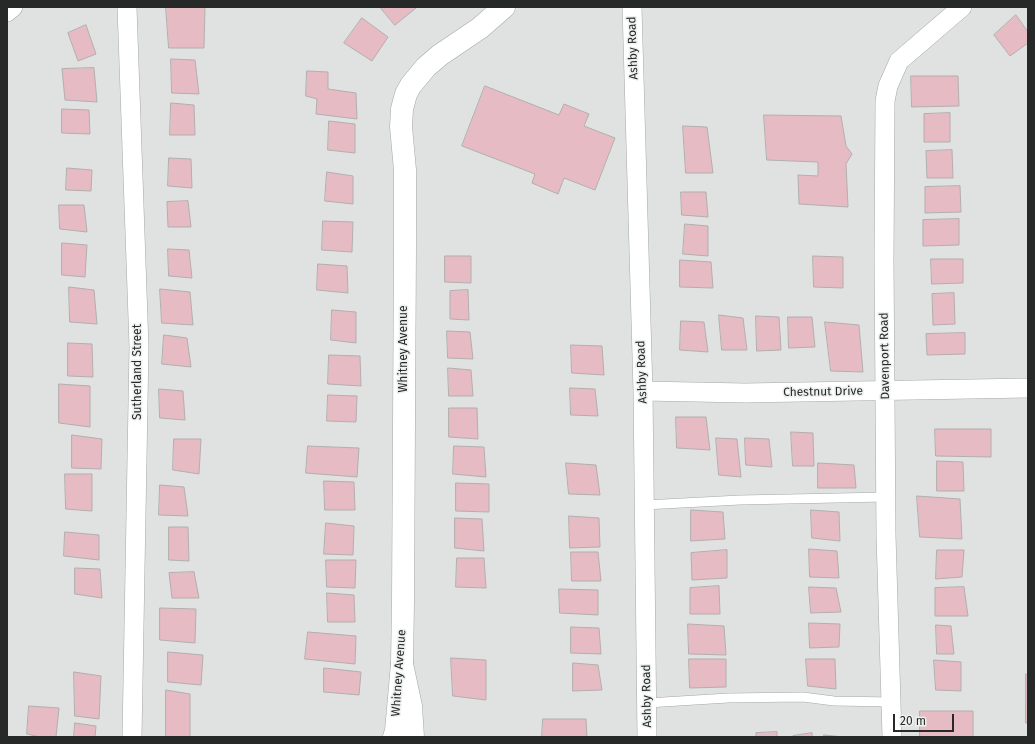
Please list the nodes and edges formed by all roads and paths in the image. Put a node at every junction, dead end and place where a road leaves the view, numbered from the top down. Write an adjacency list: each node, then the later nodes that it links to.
1 (13, 7): 6 (street)
2 (127, 7): 15 (street, Sutherland Street)
3 (504, 7): 12 (street, Whitney Avenue)
4 (632, 7): 8 (street, Ashby Road)
5 (962, 7): 9 (street, Davenport Road)
6 (7, 12)
7 (1028, 388): 9 (street, Chestnut Drive)
8 (643, 391): 9 (street, Chestnut Drive); 11 (street, Ashby Road)
9 (885, 391): 10 (street, Davenport Road)
10 (886, 497): 11 (lane); 13 (street, Davenport Road)
11 (644, 505): 14 (street, Ashby Road)
12 (402, 664): 16 (street, Whitney Avenue); 17 (street)
13 (891, 702): 14 (lane); 19 (street, Davenport Road)
14 (647, 703): 18 (street, Ashby Road)
15 (132, 737)
16 (394, 737)
17 (412, 737)
18 (647, 737)
19 (892, 737)

